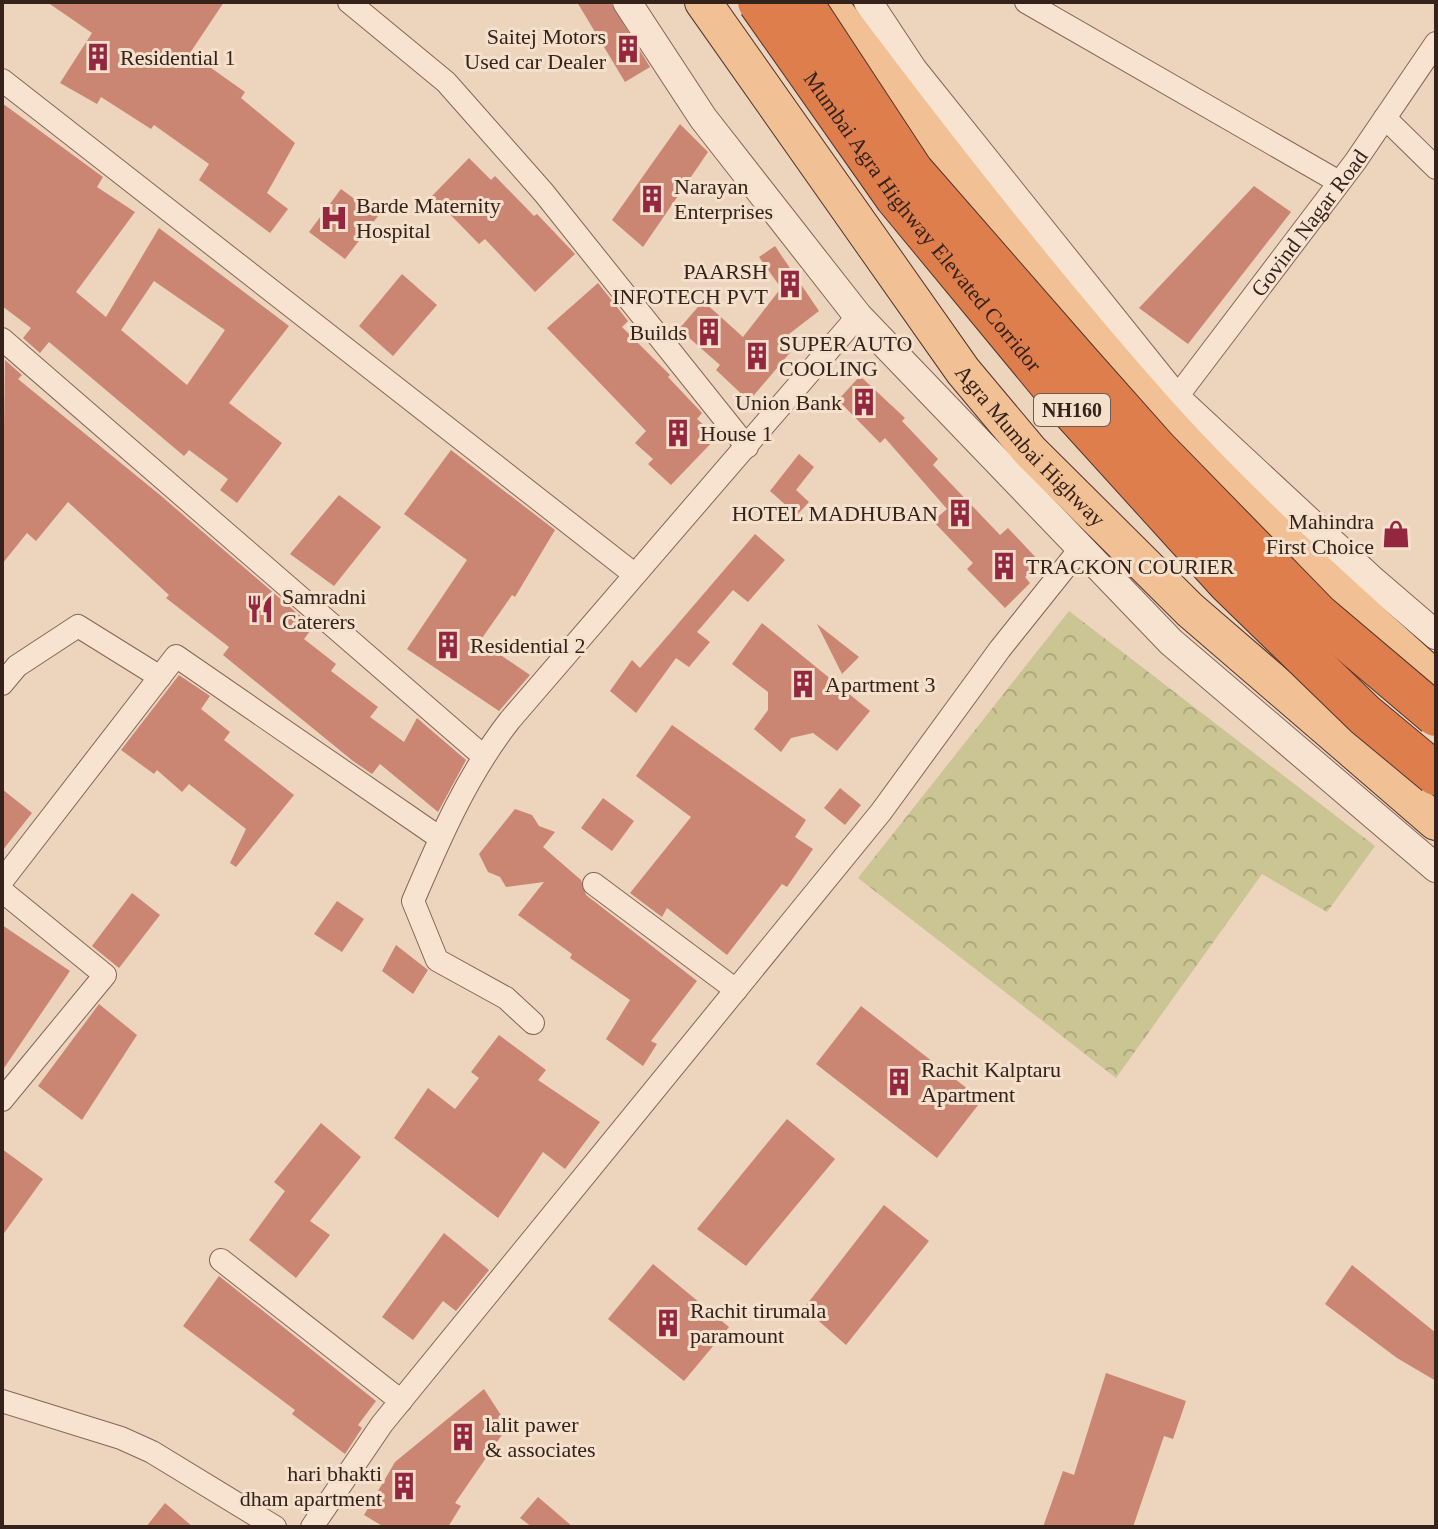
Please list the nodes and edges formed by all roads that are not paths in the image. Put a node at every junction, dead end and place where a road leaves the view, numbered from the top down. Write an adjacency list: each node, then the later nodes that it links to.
1 (349, 2): 17 (street)
2 (627, 2): 14 (street)
3 (703, 2): 24 (main road, Agra Mumbai Highway)
4 (759, 2): 26 (highway, Mumbai Agra Highway Elevated Corridor / NH160, bridge)
5 (801, 2): 23 (highway, Mumbai Agra Highway Elevated Corridor / NH160, bridge)
6 (828, 2): 20 (main road)
7 (868, 2): 16 (street)
8 (1026, 2): 13 (street)
9 (1436, 43): 11 (street, Govind Nagar Road)
10 (2, 80): 19 (street)
11 (1385, 118): 12 (street); 13 (street, Govind Nagar Road)
12 (1436, 168)
13 (1339, 182): 16 (street, Govind Nagar Road)
14 (858, 316): 17 (street); 18 (street)
15 (2, 339): 25 (street)
16 (1176, 398): 20 (street)
17 (747, 447): 19 (street)
18 (1080, 549): 29 (street); 33 (street)
19 (634, 574): 25 (street)
20 (1428, 658): 24 (main road)
21 (160, 677): 22 (street); 28 (street); 30 (street)
22 (2, 684)
23 (1436, 715)
24 (1342, 742): 27 (main road, Agra Mumbai Highway)
25 (482, 755): 28 (street)
26 (1436, 774)
27 (1436, 822)
28 (440, 838): 34 (street)
29 (1436, 868)
30 (2, 881)
31 (594, 884): 33 (street)
32 (2, 891): 35 (street)
33 (736, 990): 38 (street)
34 (533, 1023)
35 (3, 1096)
36 (221, 1260): 38 (street)
37 (2, 1401): 39 (street)
38 (401, 1401): 40 (street)
39 (275, 1527)
40 (312, 1527)

